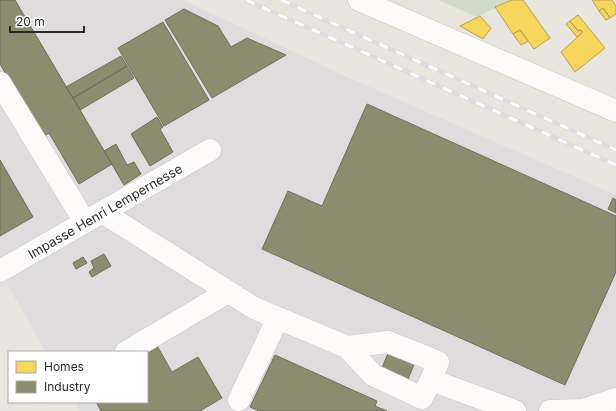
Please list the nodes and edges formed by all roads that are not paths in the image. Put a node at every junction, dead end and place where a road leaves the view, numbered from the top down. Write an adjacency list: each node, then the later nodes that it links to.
1 (359, 0): 3 (street)
2 (0, 84): 5 (street)
3 (616, 111)
4 (210, 150): 5 (street, Impasse Henri Lempernesse)
5 (94, 217): 6 (street, Impasse Henri Lempernesse); 7 (street)
6 (0, 271)
7 (228, 292): 8 (street); 10 (street)
8 (278, 318): 9 (street); 13 (street)
9 (347, 347): 11 (street); 11 (street)
10 (128, 351)
11 (423, 396): 14 (street)
12 (616, 399): 15 (street)
13 (239, 400)
14 (515, 411)
15 (550, 411)

